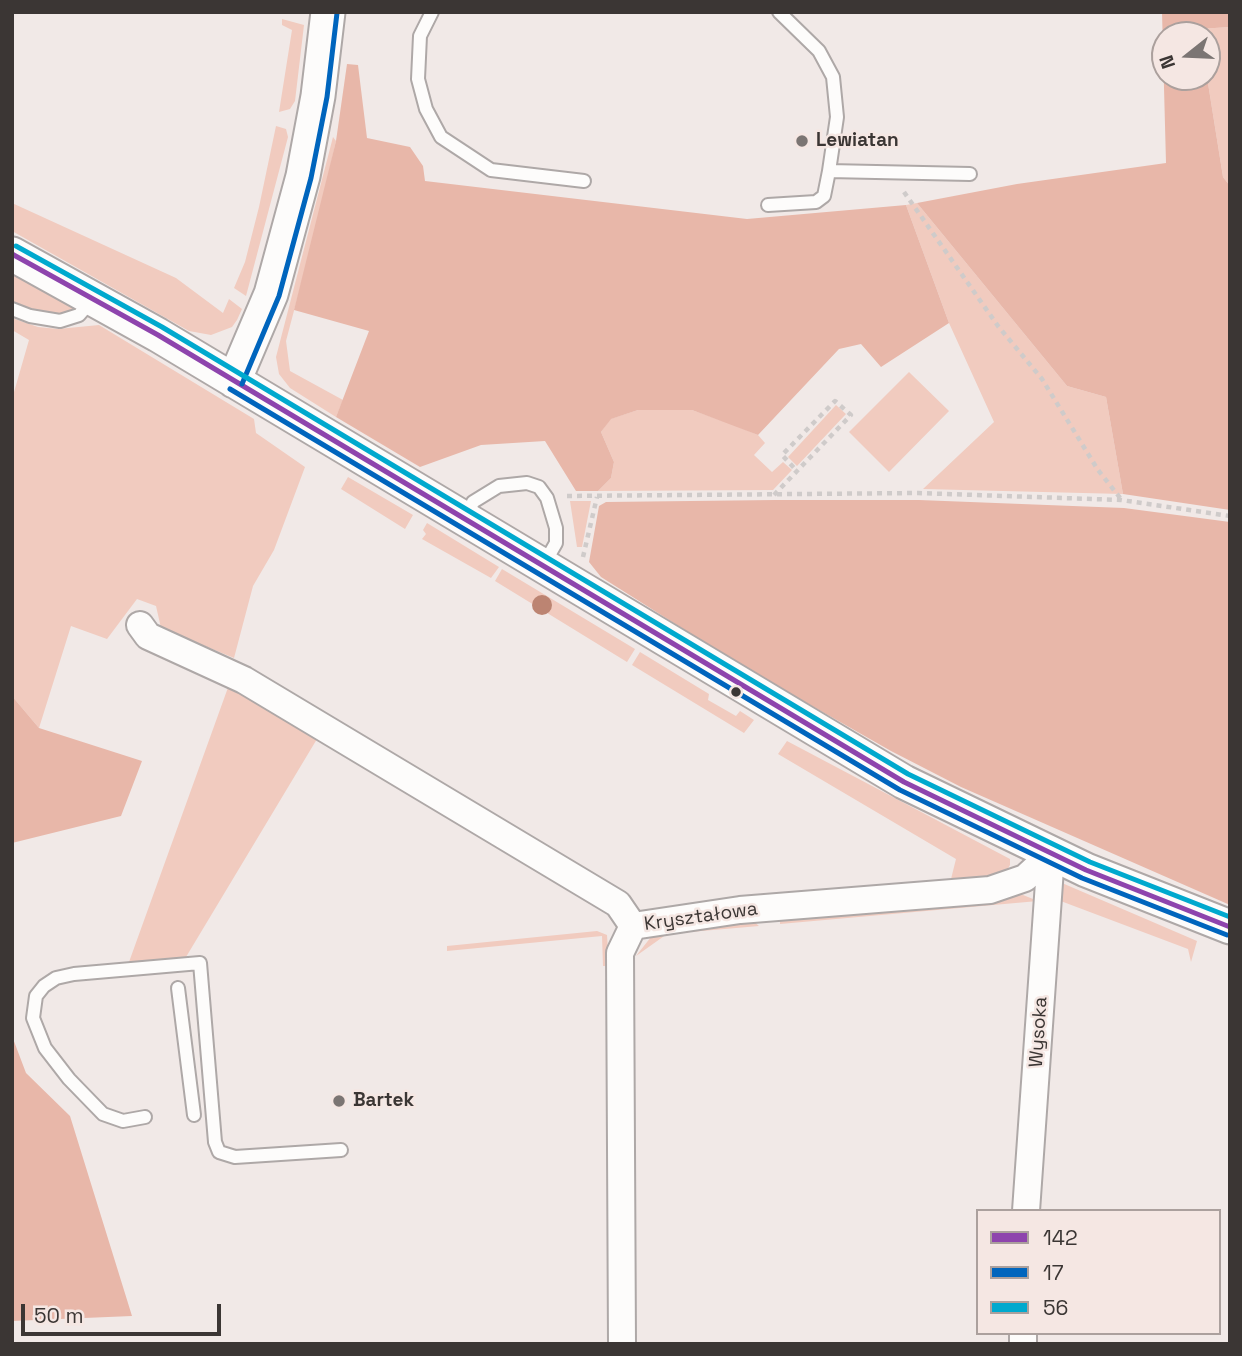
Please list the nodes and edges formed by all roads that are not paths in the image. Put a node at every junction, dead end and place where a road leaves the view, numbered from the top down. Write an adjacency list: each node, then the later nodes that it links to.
1 (328, 12): 11 (street)
2 (432, 12): 6 (lane)
3 (779, 12): 4 (lane)
4 (829, 171): 5 (lane); 7 (lane)
5 (970, 174)
6 (584, 181)
7 (768, 205)
8 (12, 254): 9 (street)
9 (93, 299): 10 (lane); 11 (street)
10 (12, 309)
11 (234, 381): 12 (street)
12 (465, 521): 13 (street); 13 (lane)
13 (542, 567): 15 (street)
14 (140, 625): 16 (street)
15 (1051, 854): 16 (street, Kryształowa); 17 (street); 22 (street, Wysoka)
16 (633, 926): 23 (street, Kryształowa)
17 (1230, 927)
18 (178, 988): 19 (lane)
19 (194, 1115)
20 (145, 1117): 21 (lane)
21 (341, 1150)
22 (1026, 1209)
23 (622, 1344)

